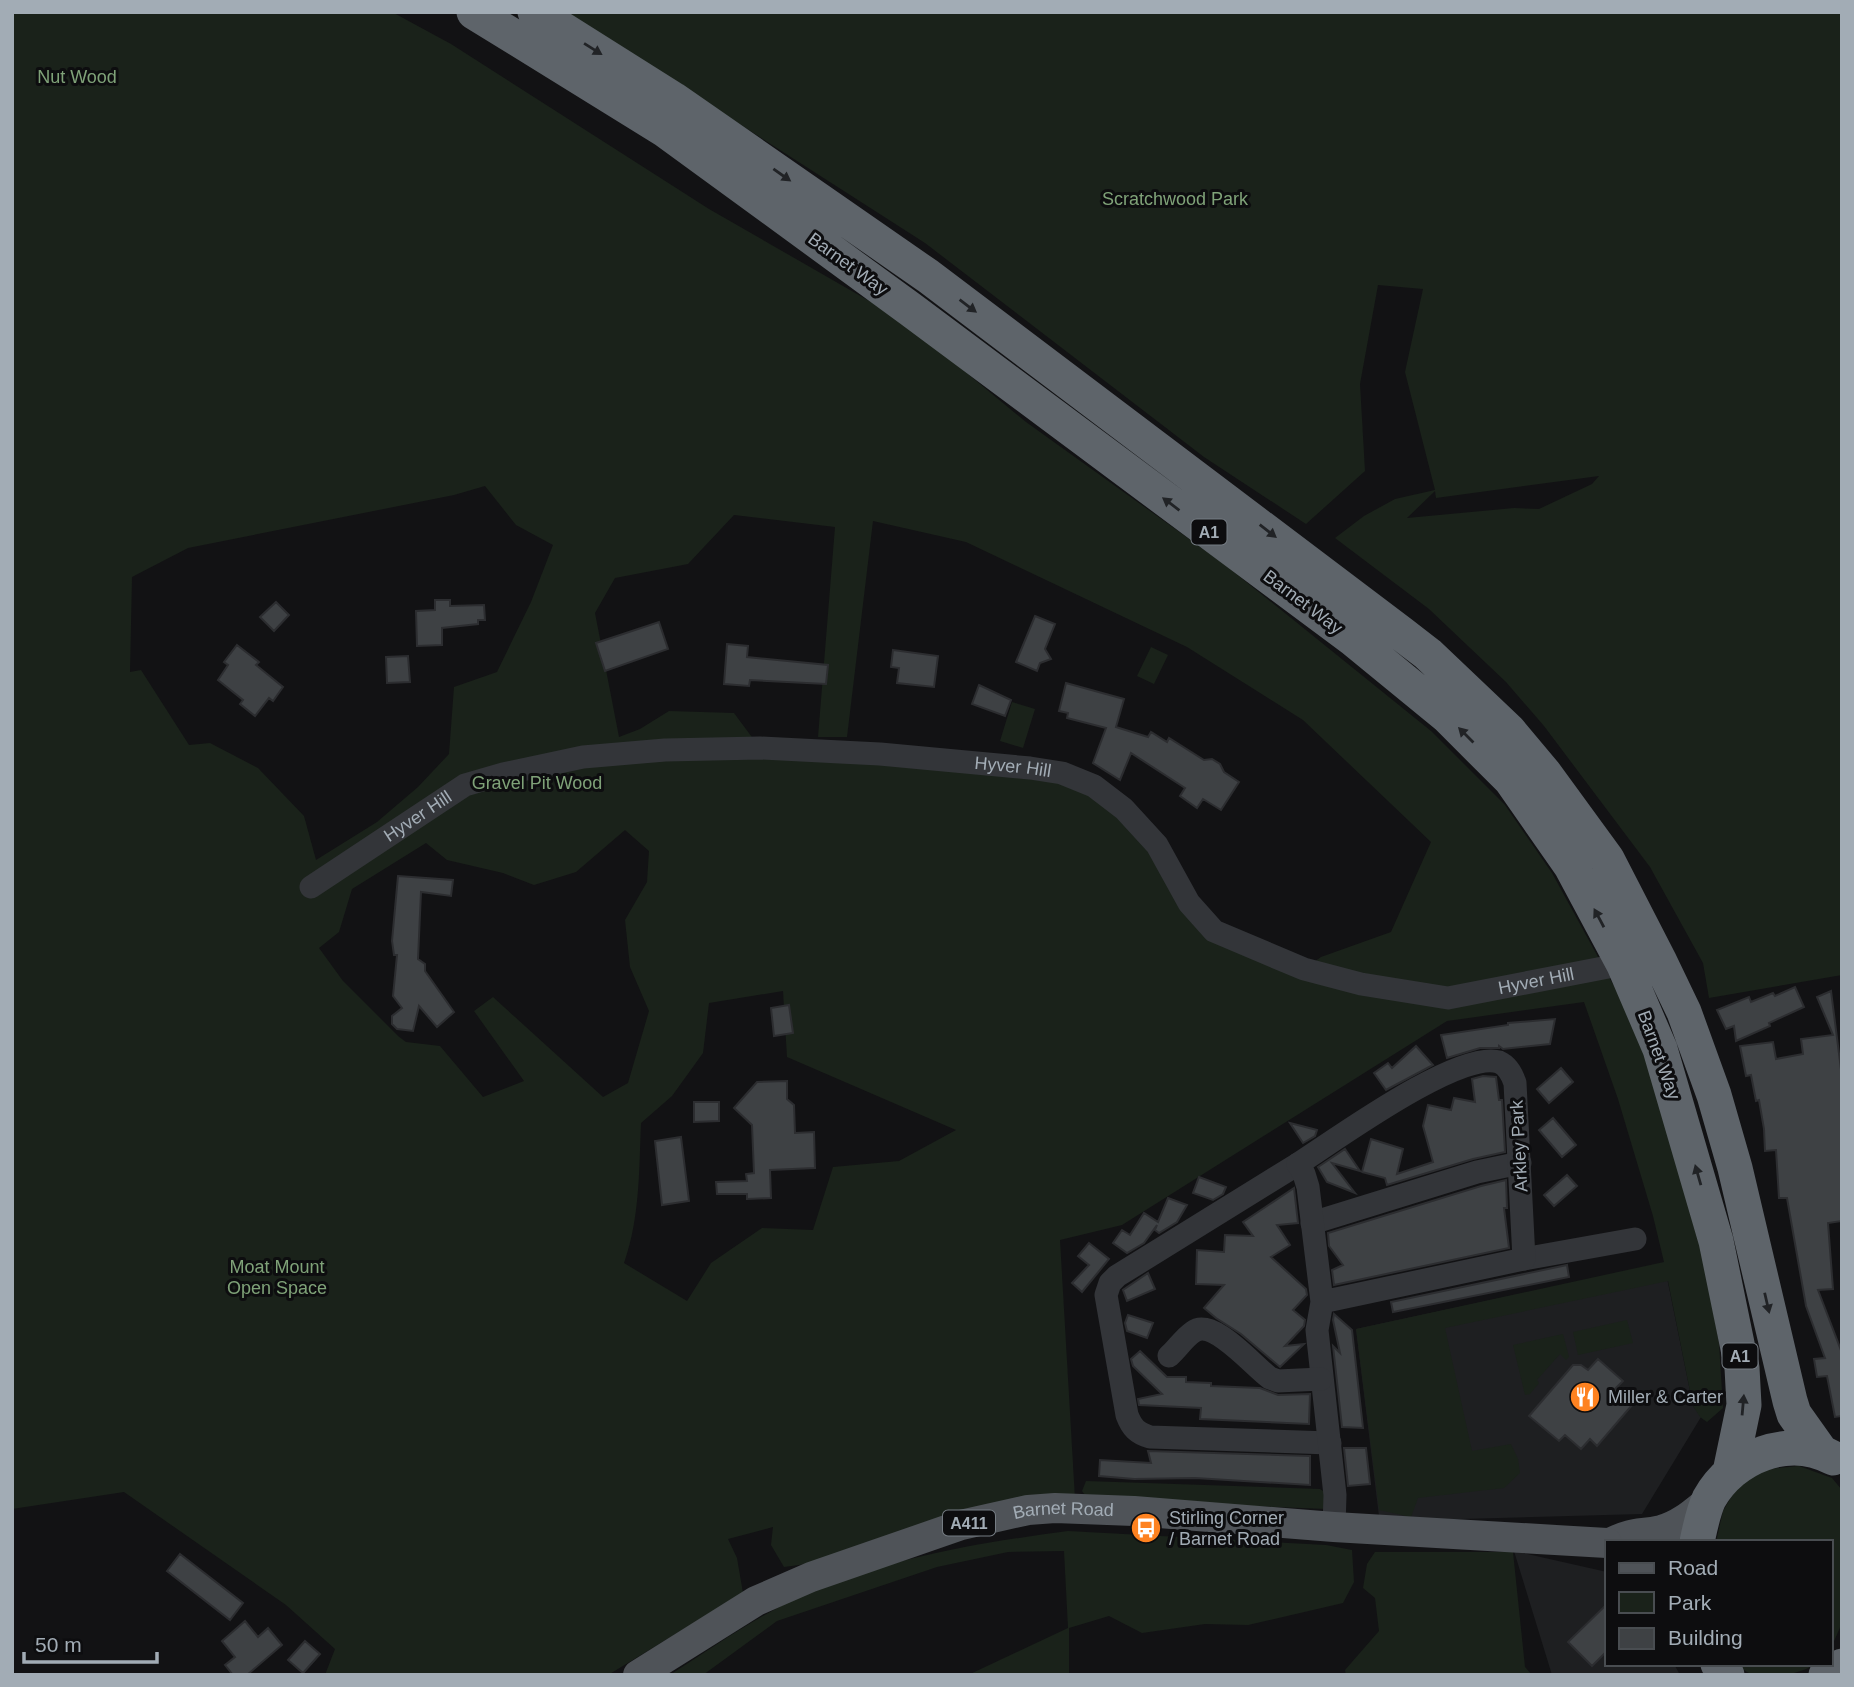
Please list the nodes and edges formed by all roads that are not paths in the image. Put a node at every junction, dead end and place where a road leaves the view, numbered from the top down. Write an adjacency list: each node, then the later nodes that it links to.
1 (474, 12): 5 (highway, Barnet Way / A1, one-way to 1)
2 (536, 12): 4 (highway, Barnet Way / A1, one-way to 4)
3 (311, 887): 5 (street, Hyver Hill)
4 (1660, 962): 5 (street, Hyver Hill); 15 (highway, Barnet Way / A1, one-way to 15)
5 (1624, 965): 16 (highway, Barnet Way / A1, one-way to 5)
6 (1520, 1163): 7 (street, Arkley Park); 8 (street); 10 (street, Arkley Park)
7 (1297, 1164): 8 (street); 14 (street, Arkley Park)
8 (1312, 1223): 11 (street)
9 (1635, 1239): 10 (street)
10 (1524, 1259): 11 (street)
11 (1322, 1301): 13 (street)
12 (1169, 1356): 13 (street)
13 (1321, 1379): 14 (street)
14 (1330, 1443): 18 (street)
15 (1831, 1458): 16 (highway)
16 (1730, 1472): 17 (highway)
17 (1709, 1500): 19 (main road); 20 (highway)
18 (1334, 1527): 21 (main road, Barnet Road / A411); 22 (main road, Barnet Road / A411)
19 (1616, 1540)
20 (1698, 1540)
21 (1605, 1543)
22 (638, 1675)

